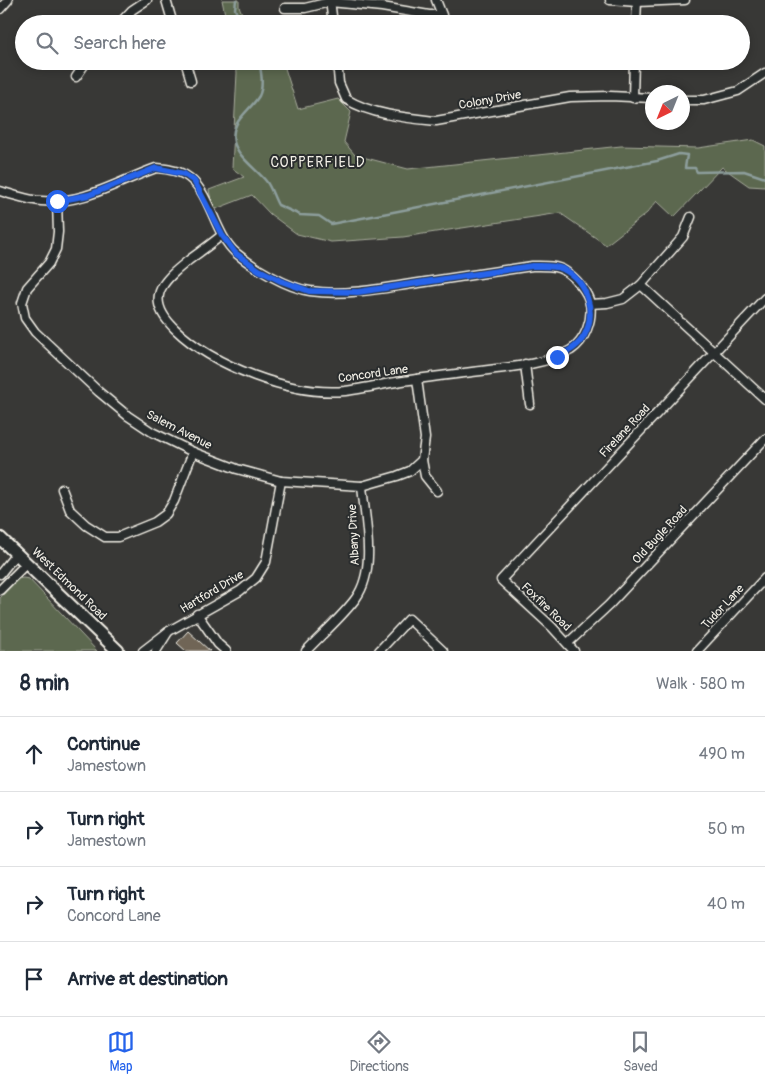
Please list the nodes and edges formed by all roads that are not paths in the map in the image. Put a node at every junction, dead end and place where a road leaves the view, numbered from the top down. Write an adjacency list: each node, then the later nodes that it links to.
1 (8, 0): 10 (street)
2 (147, 0): 11 (street)
3 (166, 0): 12 (street)
4 (436, 0): 7 (street)
5 (610, 0): 8 (street)
6 (685, 0): 8 (street)
7 (330, 1): 9 (street); 13 (street)
8 (637, 1): 14 (street)
9 (285, 8)
10 (0, 9)
11 (127, 15)
12 (170, 15)
13 (332, 15)
14 (636, 15)
15 (81, 70): 20 (street)
16 (188, 70): 21 (street)
17 (337, 70): 22 (street, Colony Drive)
18 (634, 70): 22 (street)
19 (765, 73): 24 (street)
20 (76, 77)
21 (191, 81)
22 (633, 98): 23 (street, Colony Drive)
23 (645, 98)
24 (690, 100)
25 (0, 191): 26 (street)
26 (57, 201): 28 (street); 38 (street, Salem Avenue)
27 (691, 217): 29 (street)
28 (222, 235): 31 (street); 34 (street, Concord Lane)
29 (641, 285): 31 (street); 32 (street)
30 (765, 298): 32 (street, Firelane Road)
31 (590, 304): 33 (street, Concord Lane)
32 (714, 353): 35 (street); 49 (street, Firelane Road)
33 (525, 364): 34 (street, Concord Lane); 36 (street)
34 (417, 379): 39 (street)
35 (765, 399)
36 (530, 404)
37 (765, 439): 53 (street, Old Bugle Road)
38 (192, 452): 40 (street, Salem Avenue); 42 (street)
39 (422, 460): 41 (street, Salem Avenue); 43 (street)
40 (281, 481): 41 (street, Salem Avenue); 51 (street, Hartford Drive)
41 (362, 486): 58 (street, Albany Drive)
42 (62, 489)
43 (437, 491)
44 (0, 538): 45 (main road, West Edmond Road)
45 (16, 554): 46 (main road, West Edmond Road); 47 (street)
46 (28, 564): 50 (street); 54 (main road, West Edmond Road)
47 (0, 574)
48 (765, 578): 62 (street, Tudor Lane)
49 (501, 580): 53 (street, Foxfire Road)
50 (0, 590)
51 (197, 614): 52 (street, Hartford Drive); 57 (street)
52 (169, 631): 55 (street, Hartford Drive); 56 (street, Hartford Drive)
53 (568, 643): 61 (street, Foxfire Road)
54 (118, 651)
55 (143, 651)
56 (156, 651)
57 (226, 651)
58 (306, 651)
59 (380, 651): 60 (street)
60 (443, 651)
61 (574, 651)
62 (697, 651)

